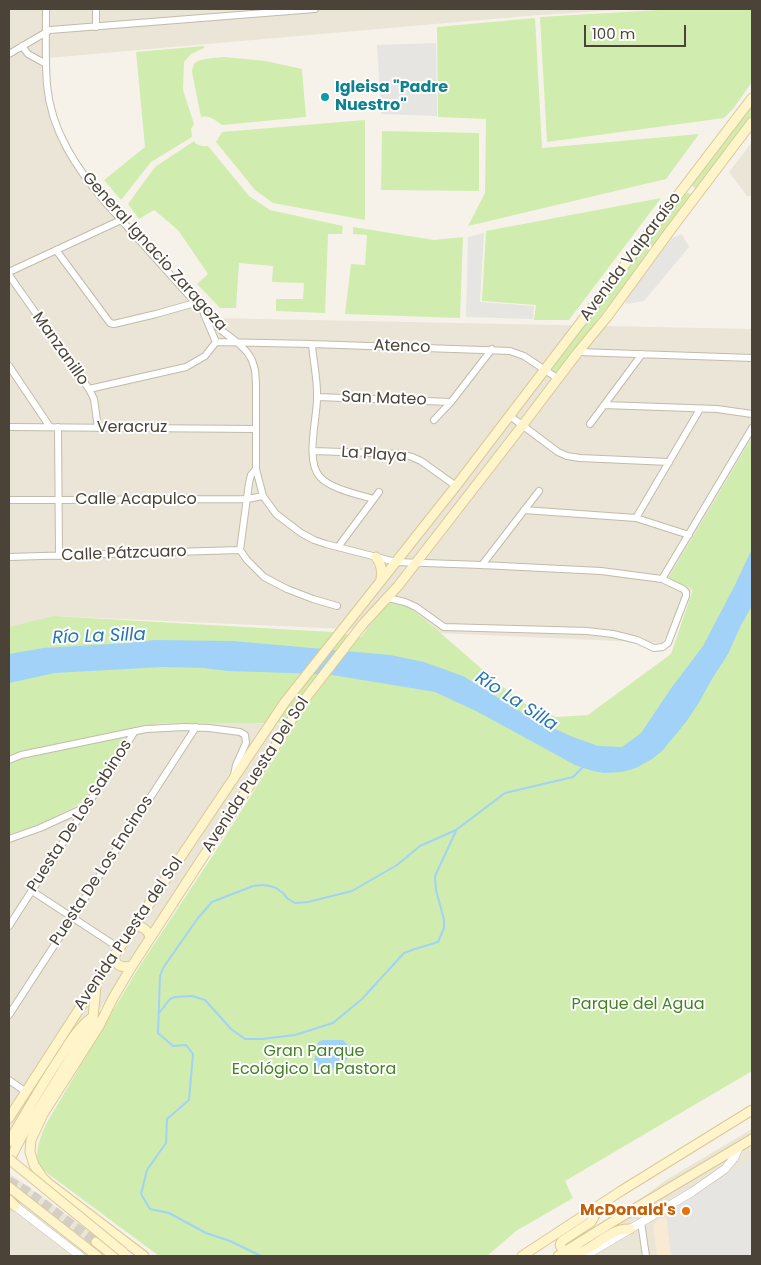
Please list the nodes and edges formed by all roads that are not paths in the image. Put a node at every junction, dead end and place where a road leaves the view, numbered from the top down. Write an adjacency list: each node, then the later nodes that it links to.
1 (46, 9): 5 (street, General Ignacio Zaragoza)
2 (96, 9): 4 (street)
3 (315, 9): 4 (street)
4 (96, 27): 5 (street)
5 (46, 31): 6 (street); 8 (street, General Ignacio Zaragoza)
6 (22, 46): 7 (street); 8 (street)
7 (9, 54)
8 (46, 64): 11 (street, General Ignacio Zaragoza)
9 (752, 98): 24 (main road, Avenida Valparaíso)
10 (752, 122): 20 (main road, Avenida Valparaíso)
11 (121, 220): 12 (street); 14 (street, General Ignacio Zaragoza)
12 (56, 250): 13 (street); 14 (street)
13 (9, 273): 26 (street, Manzanillo)
14 (195, 303): 15 (street, General Ignacio Zaragoza)
15 (203, 311): 16 (street); 17 (street, General Ignacio Zaragoza)
16 (216, 342): 17 (street, Atenco); 26 (street)
17 (238, 343): 18 (street, Atenco); 41 (street, General Ignacio Zaragoza)
18 (312, 344): 19 (street, Atenco); 27 (street)
19 (492, 349): 24 (street, Atenco); 28 (street)
20 (578, 352): 21 (street); 25 (main road, Avenida Valparaíso)
21 (642, 354): 22 (street); 29 (street)
22 (752, 358)
23 (9, 366): 37 (street)
24 (545, 370): 25 (street, Atenco); 32 (main road, Avenida Valparaíso)
25 (557, 378): 35 (main road, Avenida Valparaíso)
26 (89, 389): 39 (street, Manzanillo)
27 (317, 397): 28 (street, San Mateo); 42 (street)
28 (450, 402): 33 (street)
29 (604, 405): 30 (street); 34 (street)
30 (700, 409): 31 (street); 43 (street)
31 (752, 414)
32 (510, 416): 35 (street); 45 (main road, Avenida Valparaíso)
33 (434, 420)
34 (590, 424)
35 (522, 426): 43 (street); 62 (main road, Avenida Valparaíso)
36 (9, 427): 37 (street, Veracruz)
37 (50, 427): 38 (street, Veracruz)
38 (58, 427): 39 (street, Veracruz); 52 (street)
39 (98, 428): 41 (street, Veracruz)
40 (752, 428): 55 (street)
41 (256, 429): 44 (street, General Ignacio Zaragoza)
42 (312, 451): 45 (street, La Playa); 50 (street)
43 (669, 462): 54 (street)
44 (256, 469): 48 (street); 49 (street, General Ignacio Zaragoza)
45 (456, 486): 61 (main road, Avenida Puesta Del Sol)
46 (539, 490): 53 (street)
47 (379, 492): 50 (street)
48 (263, 496): 49 (street, Calle Acapulco); 56 (street)
49 (247, 499): 52 (street, Calle Acapulco); 57 (street, General Ignacio Zaragoza)
50 (373, 499): 56 (street)
51 (9, 500): 52 (street, Calle Acapulco)
52 (58, 500): 58 (street)
53 (524, 510): 54 (street); 63 (street)
54 (636, 518): 55 (street)
55 (689, 535): 64 (street)
56 (338, 547): 60 (street)
57 (240, 550): 58 (street, Calle Pátzcuaro); 67 (street)
58 (59, 556): 59 (street, Calle Pátzcuaro)
59 (9, 557)
60 (376, 557): 61 (street); 65 (main road)
61 (396, 562): 62 (street); 65 (main road, Avenida Puesta Del Sol)
62 (415, 563): 63 (street); 66 (main road, Avenida Puesta Del Sol)
63 (482, 565): 64 (street)
64 (662, 578): 66 (street)
65 (381, 580): 68 (main road, Avenida Puesta Del Sol)
66 (388, 598): 79 (main road, Avenida Puesta Del Sol)
67 (337, 606)
68 (285, 702): 72 (main road, Avenida Puesta del Sol)
69 (196, 727): 70 (street); 72 (street); 76 (street, Puesta De Los Encinos)
70 (135, 731): 71 (street); 73 (street, Puesta De Los Sabinos)
71 (9, 760)
72 (233, 780): 78 (main road, Avenida Puesta del Sol)
73 (87, 806): 74 (street); 75 (street, Puesta De Los Sabinos)
74 (10, 841)
75 (32, 891): 76 (street); 77 (street, Puesta De Los Sabinos)
76 (72, 918): 80 (street); 85 (street, Puesta De Los Encinos)
77 (9, 926)
78 (135, 926): 79 (main road); 80 (main road, Avenida Puesta del Sol)
79 (150, 937): 82 (main road, Avenida Puesta Del Sol)
80 (119, 948): 81 (main road, Avenida Puesta del Sol)
81 (113, 957): 82 (main road); 83 (main road, Avenida Puesta del Sol)
82 (132, 966): 84 (main road, Avenida Puesta Del Sol)
83 (96, 983): 86 (main road); 88 (main road, Avenida Puesta del Sol)
84 (113, 998): 86 (main road, Avenida Puesta del Sol); 98 (main road)
85 (9, 1015)
86 (92, 1018): 94 (main road, Avenida Puesta del Sol); 96 (main road)
87 (9, 1080): 88 (street)
88 (26, 1092): 89 (main road, Avenida Puesta del Sol)
89 (17, 1105): 91 (main road); 92 (main road, Avenida Puesta del Sol)
90 (752, 1110): 101 (main road)
91 (9, 1111)
92 (9, 1118)
93 (752, 1139): 95 (main road)
94 (9, 1141)
95 (739, 1148): 102 (street); 106 (main road)
96 (9, 1160): 105 (main road, bridge)
97 (9, 1166): 98 (main road)
98 (38, 1171): 110 (main road)
99 (9, 1187): 108 (main road)
100 (11, 1203): 107 (street)
101 (596, 1207): 106 (main road); 111 (main road)
102 (641, 1222): 103 (street); 113 (street)
103 (630, 1229): 106 (main road); 112 (street)
104 (96, 1242): 109 (main road)
105 (126, 1254)
106 (561, 1254)
107 (80, 1256)
108 (97, 1256)
109 (114, 1256)
110 (144, 1256)
111 (522, 1256)
112 (586, 1256)
113 (646, 1256)

